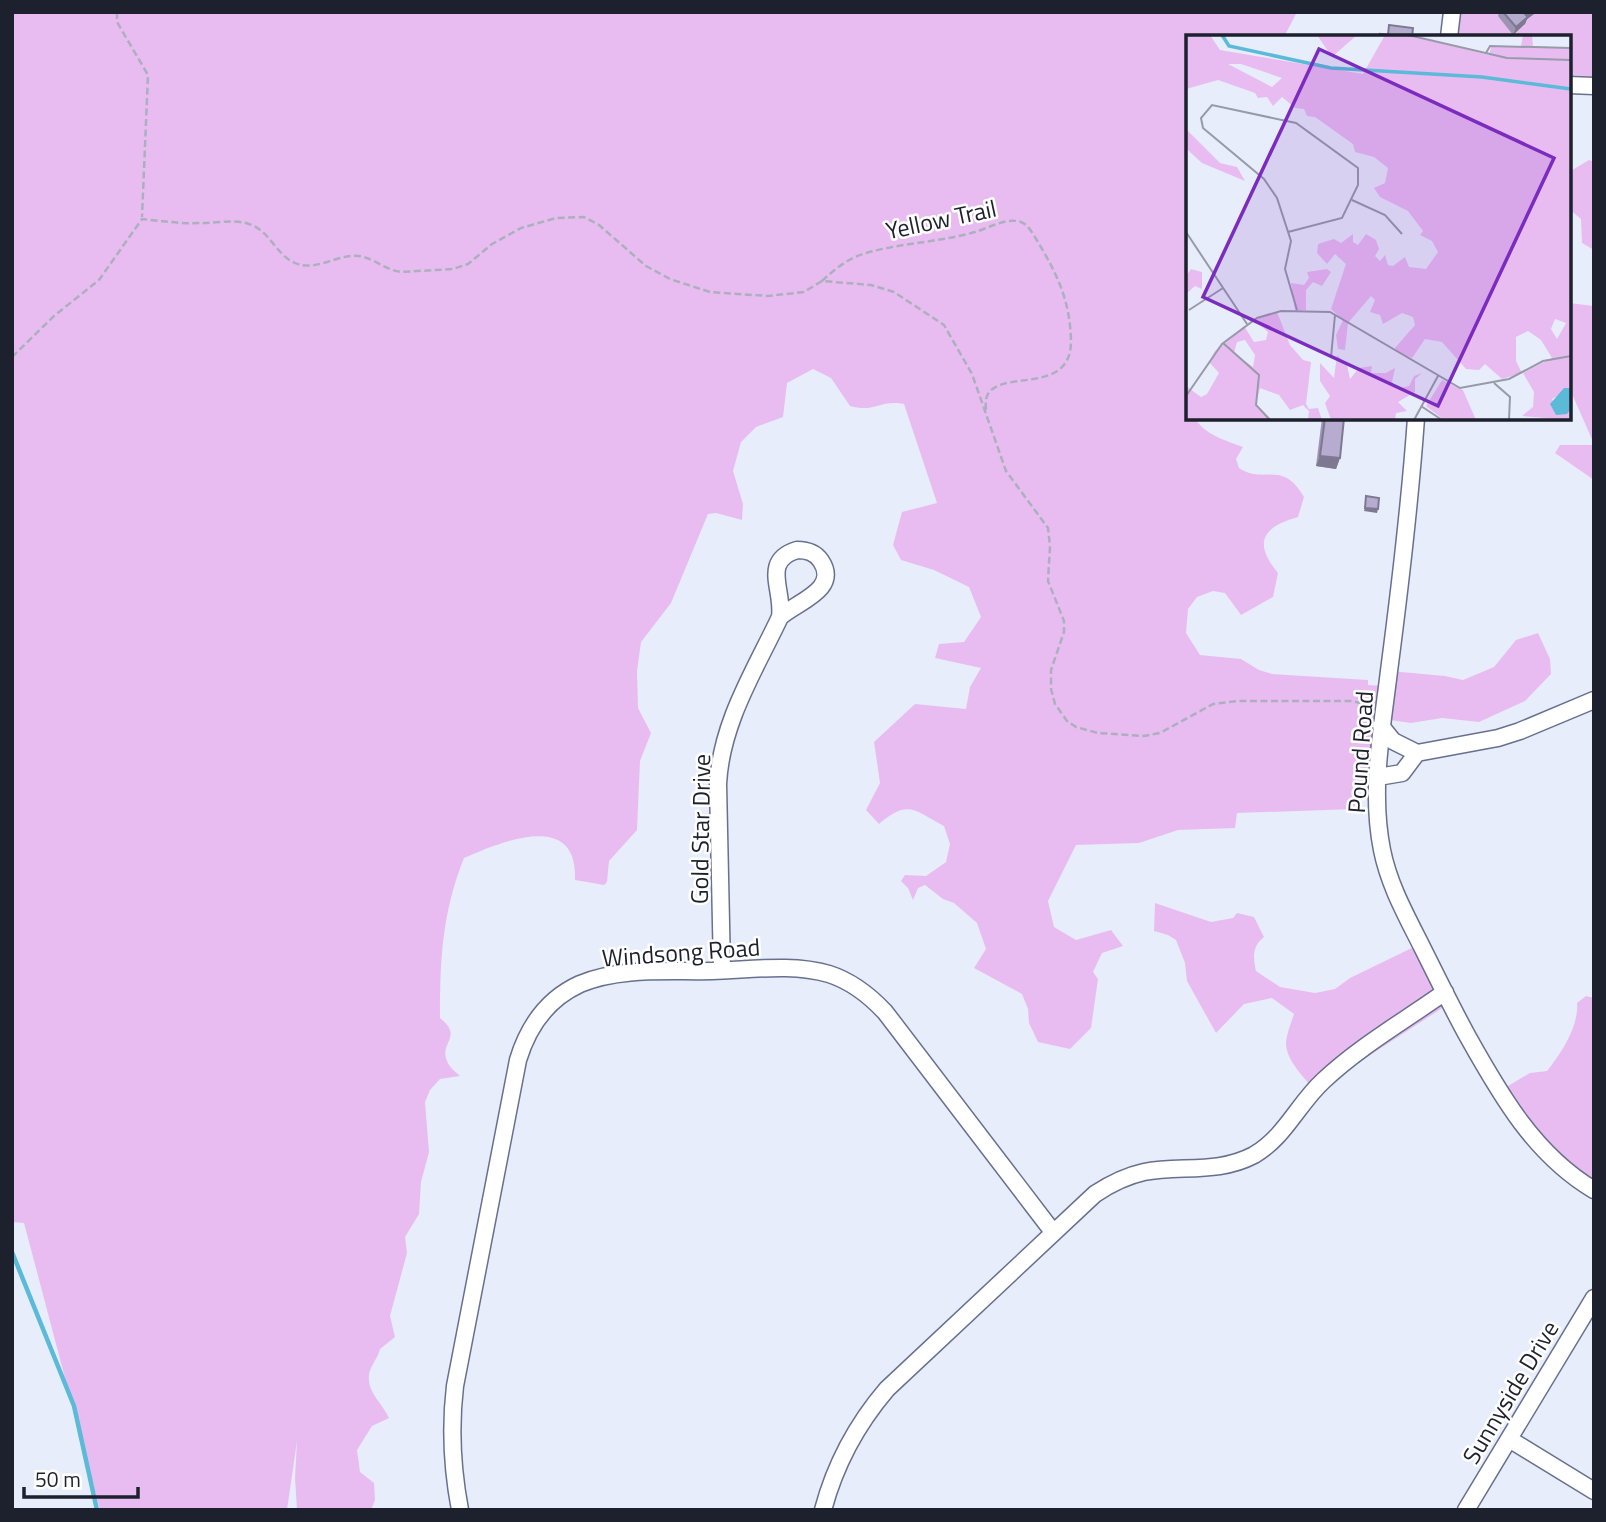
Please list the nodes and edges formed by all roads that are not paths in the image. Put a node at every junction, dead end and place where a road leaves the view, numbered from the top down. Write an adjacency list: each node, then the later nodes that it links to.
1 (1451, 12): 2 (street)
2 (1450, 35)
3 (1571, 85): 4 (street)
4 (1594, 86)
5 (1416, 420): 8 (street, Pound Road)
6 (780, 617): 11 (street, Gold Star Drive)
7 (1594, 700): 9 (street)
8 (1381, 726): 9 (street); 10 (street, Pound Road)
9 (1417, 753): 10 (street)
10 (1378, 777): 12 (street, Pound Road)
11 (722, 970): 14 (street, Windsong Road); 18 (street, Windsong Road)
12 (1444, 992): 13 (street, Pound Road); 14 (street)
13 (1594, 1191)
14 (1053, 1232): 19 (street)
15 (1594, 1298): 16 (street, Sunnyside Drive)
16 (1510, 1439): 17 (street); 20 (street, Sunnyside Drive)
17 (1594, 1491)
18 (460, 1510)
19 (823, 1510)
20 (1466, 1510)

